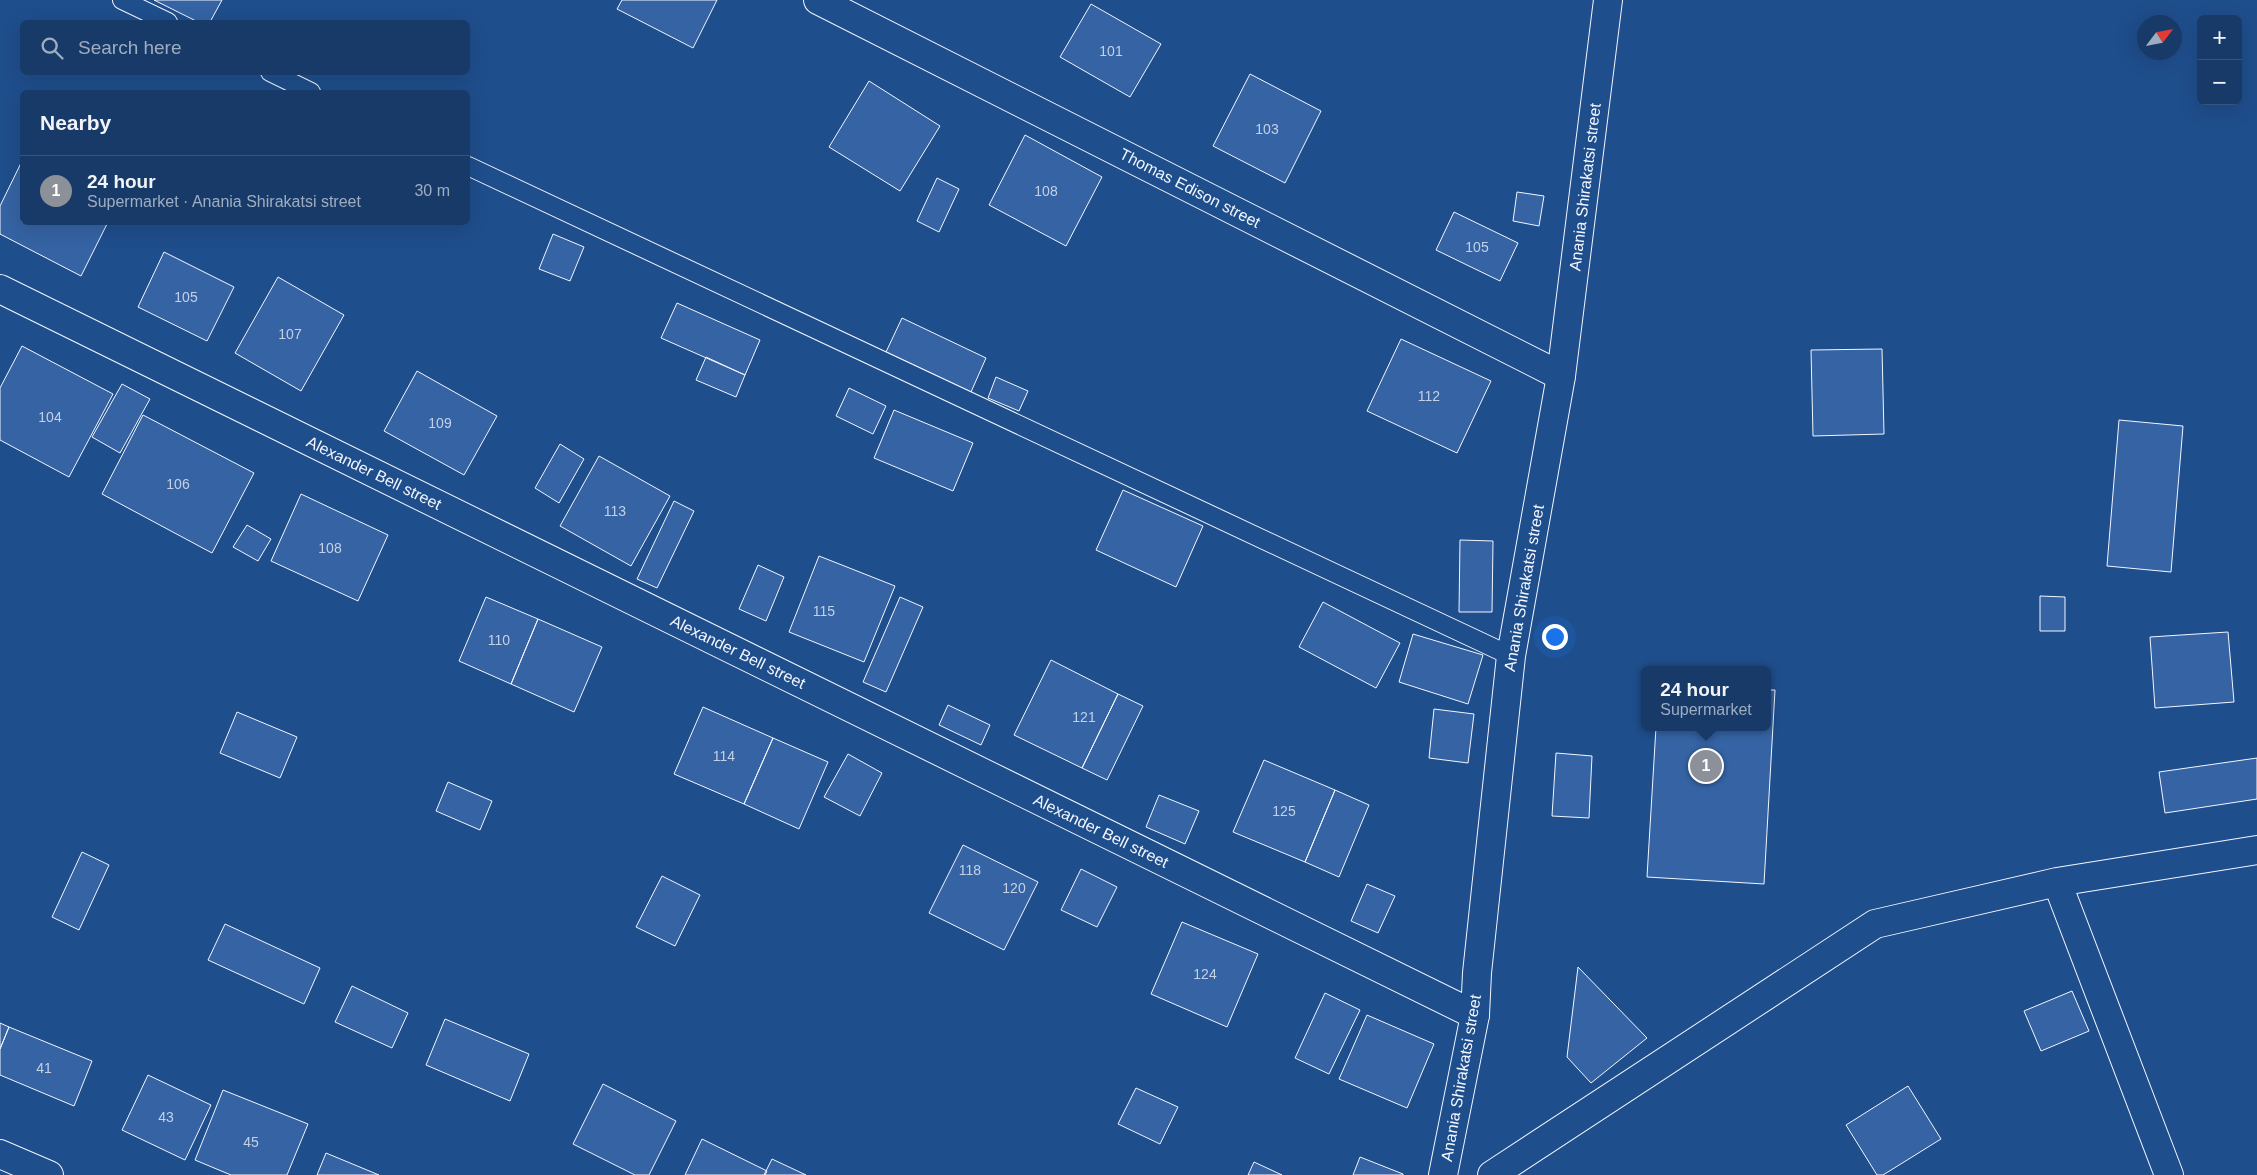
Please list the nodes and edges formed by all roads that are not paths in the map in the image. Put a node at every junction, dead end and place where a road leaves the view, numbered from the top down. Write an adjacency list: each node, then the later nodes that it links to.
1 (122, 0): 4 (lane)
2 (818, 0): 9 (street, Thomas Edison street)
3 (1608, 0): 9 (street, Anania Shirakatsi street)
4 (164, 20)
5 (276, 75): 6 (lane)
6 (307, 90)
7 (470, 167): 10 (lane)
8 (0, 289): 13 (street, Alexander Bell street)
9 (1561, 376): 10 (street, Anania Shirakatsi street)
10 (1511, 656): 13 (street, Anania Shirakatsi street)
11 (2257, 850): 12 (street)
12 (2057, 882): 17 (street); 18 (street)
13 (1475, 1015): 16 (street, Anania Shirakatsi street)
14 (0, 1154): 15 (street)
15 (49, 1175)
16 (1443, 1175)
17 (1492, 1175)
18 (2169, 1175)

